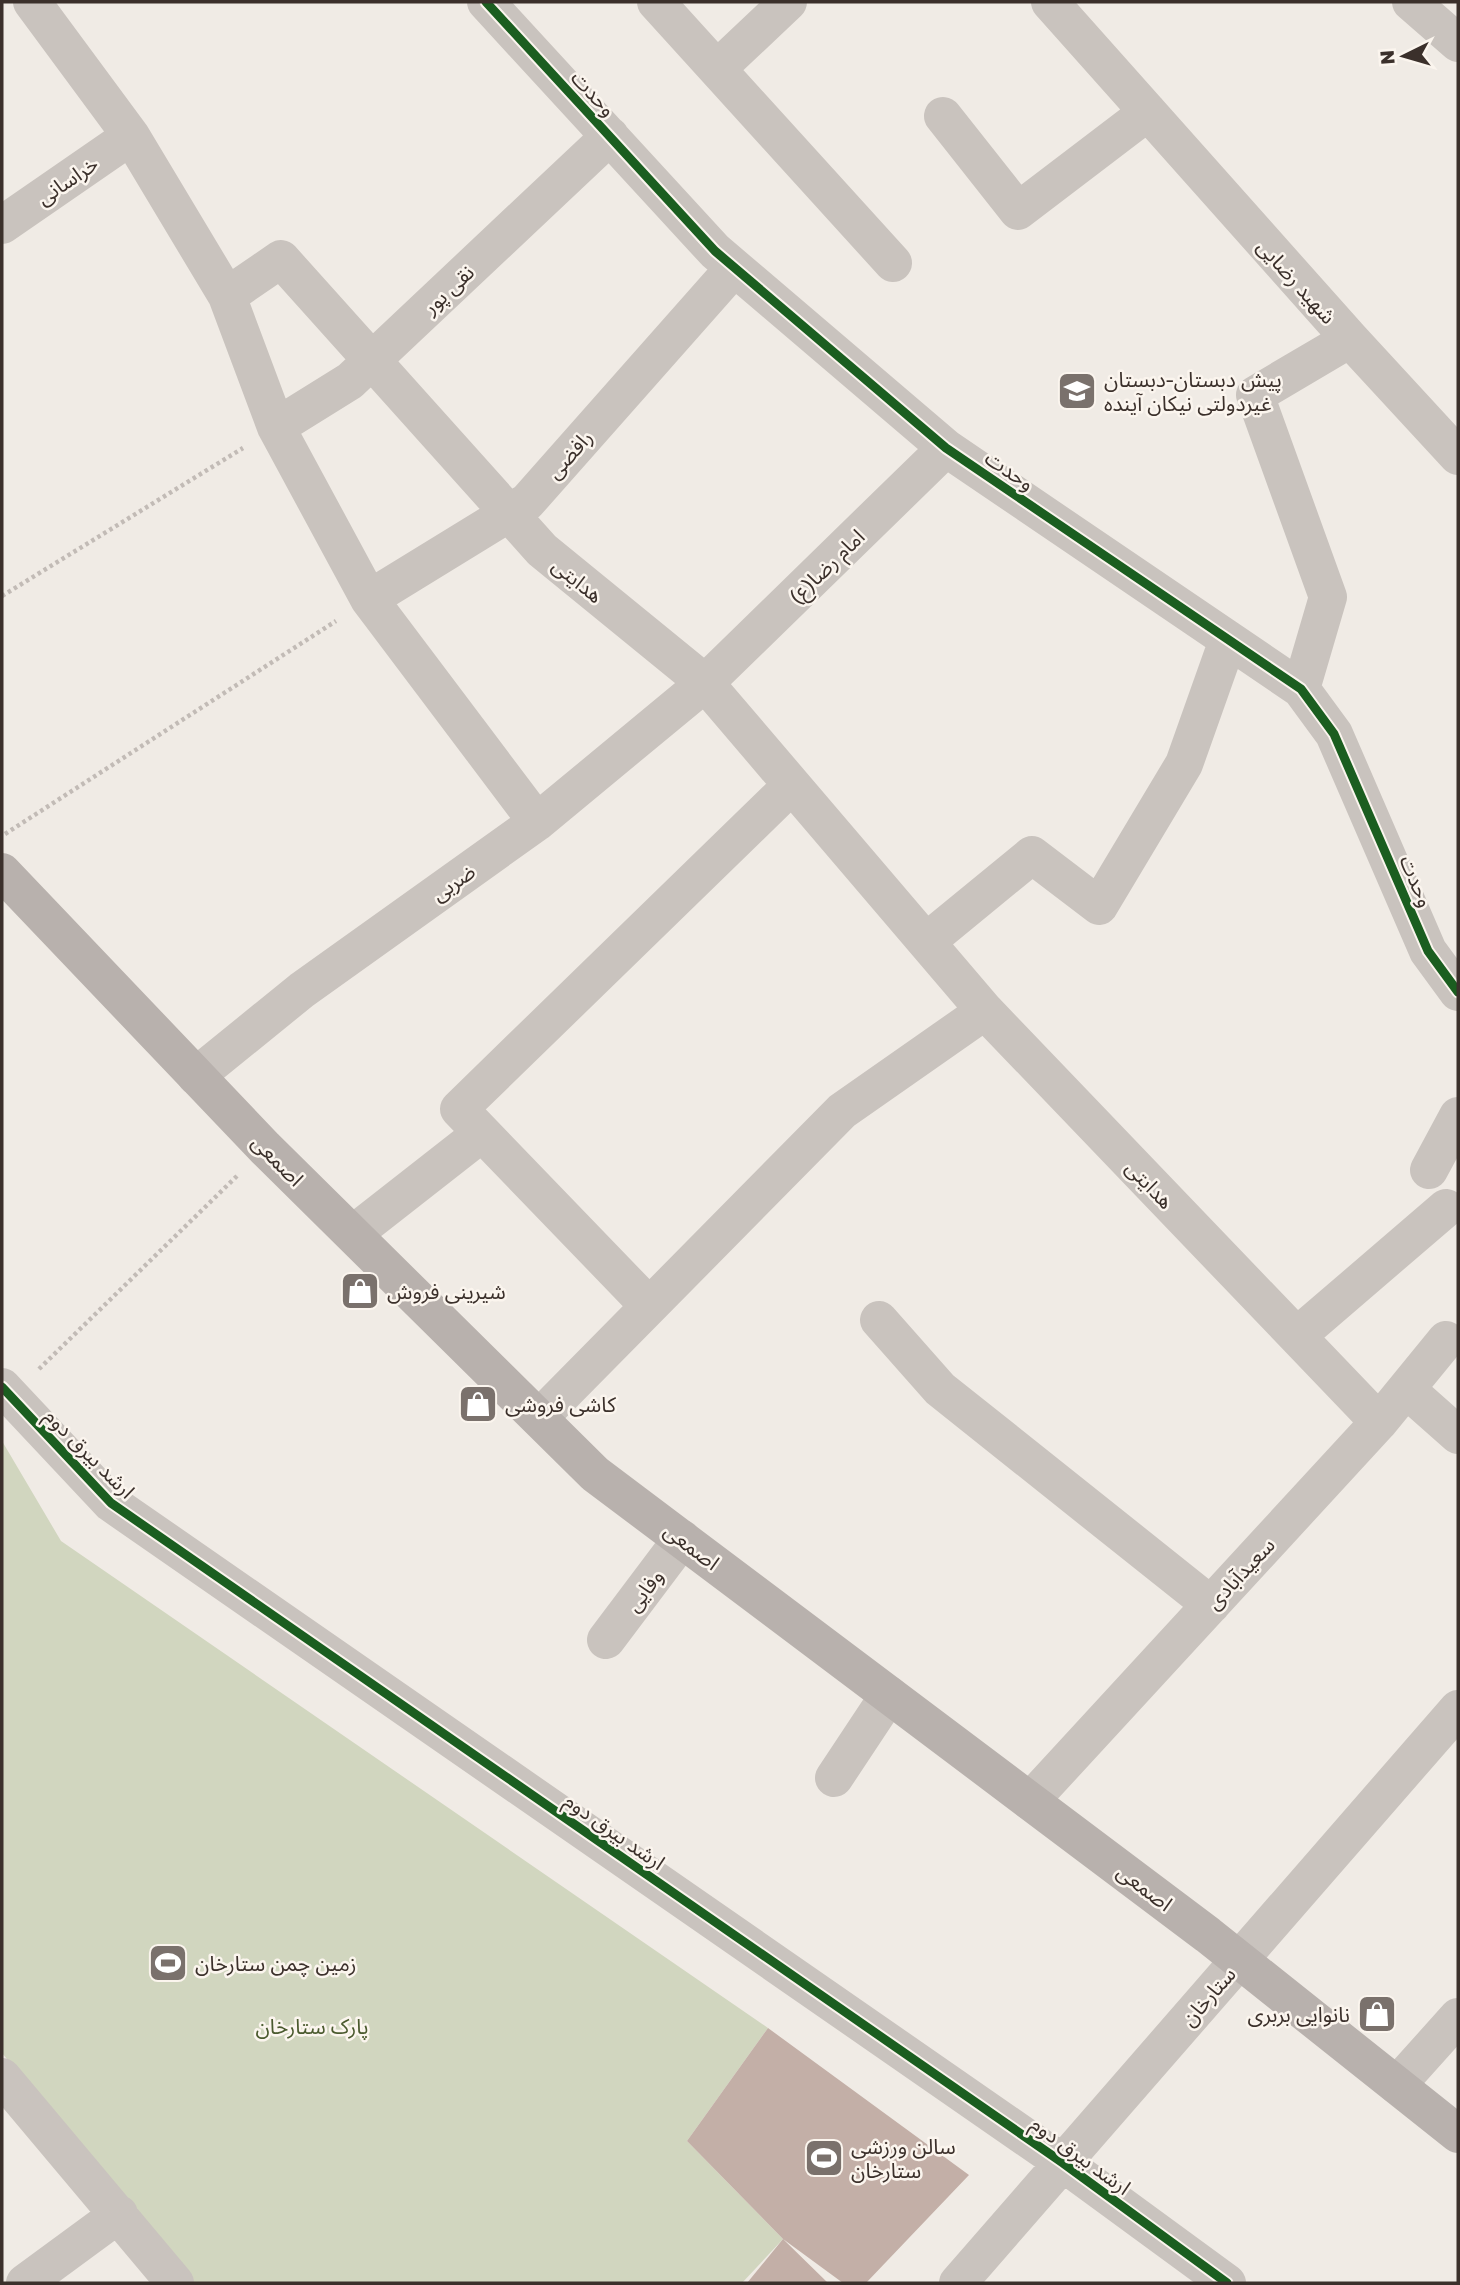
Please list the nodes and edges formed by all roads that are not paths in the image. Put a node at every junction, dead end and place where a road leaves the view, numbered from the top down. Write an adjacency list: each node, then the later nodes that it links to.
1 (32, 2): 11 (street)
2 (486, 2): 12 (street, وحدت)
3 (656, 2): 8 (street)
4 (788, 2): 8 (street)
5 (1050, 2): 9 (street, شهید رضایی)
6 (1423, 6): 7 (street)
7 (1458, 43)
8 (717, 69): 14 (street)
9 (1148, 112): 10 (street); 17 (street, شهید رضایی)
10 (943, 116)
11 (131, 136): 13 (street, خراسانی); 16 (street)
12 (610, 136): 15 (street, وحدت); 18 (street, نقی پور)
13 (2, 225)
14 (893, 263)
15 (734, 268): 20 (street, وحدت); 22 (street, رافضی)
16 (226, 296): 18 (street, هدایتی); 19 (street)
17 (1350, 339): 21 (street); 26 (street, شهید رضایی)
18 (372, 361): 19 (street, نقی پور); 22 (street, هدایتی)
19 (276, 427): 23 (street)
20 (946, 449): 24 (street, وحدت); 25 (street, امام رضا(ع))
21 (1458, 456)
22 (509, 513): 23 (street, رافضی); 25 (street, هدایتی)
23 (369, 599): 28 (street)
24 (1228, 639): 26 (street, وحدت); 30 (street)
25 (705, 683): 27 (street, هدایتی); 28 (street, ضربی)
26 (1301, 689): 31 (street, وحدت)
27 (792, 785): 30 (street, هدایتی); 35 (street)
28 (537, 822): 33 (street, ضربی)
29 (2, 872): 33 (main road, اصمعی)
30 (926, 942): 32 (street, هدایتی)
31 (1458, 992)
32 (985, 1012): 39 (street); 41 (street, هدایتی)
33 (196, 1076): 38 (main road, اصمعی)
34 (1458, 1116): 36 (street)
35 (482, 1133): 38 (street); 39 (street)
36 (1429, 1170)
37 (1446, 1208): 41 (street)
38 (353, 1234): 45 (main road, اصمعی)
39 (649, 1306): 45 (street)
40 (879, 1320): 49 (street)
41 (1297, 1336): 46 (street, هدایتی)
42 (1446, 1340): 43 (street, سعیدآبادی)
43 (1406, 1389): 46 (street, سعیدآبادی); 47 (street)
44 (6, 1392): 60 (street, ارشد بیرق دوم)
45 (539, 1418): 48 (main road, اصمعی)
46 (1379, 1422): 49 (street, سعیدآبادی)
47 (1458, 1435)
48 (682, 1539): 50 (street, وفایی); 51 (main road, اصمعی)
49 (1210, 1605): 54 (street, سعیدآبادی)
50 (606, 1640)
51 (889, 1695): 53 (street); 54 (main road, اصمعی)
52 (1452, 1728): 55 (street, ستارخان)
53 (834, 1777)
54 (1030, 1801): 55 (main road, اصمعی)
55 (1240, 1960): 58 (main road, اصمعی); 60 (street, ستارخان)
56 (1458, 2017): 58 (street)
57 (2, 2077): 61 (street)
58 (1397, 2085): 59 (main road, اصمعی)
59 (1458, 2134)
60 (1063, 2163): 64 (street, ستارخان); 65 (street, ارشد بیرق دوم)
61 (119, 2214): 62 (street); 63 (street)
62 (25, 2283)
63 (174, 2283)
64 (958, 2283)
65 (1227, 2283)

